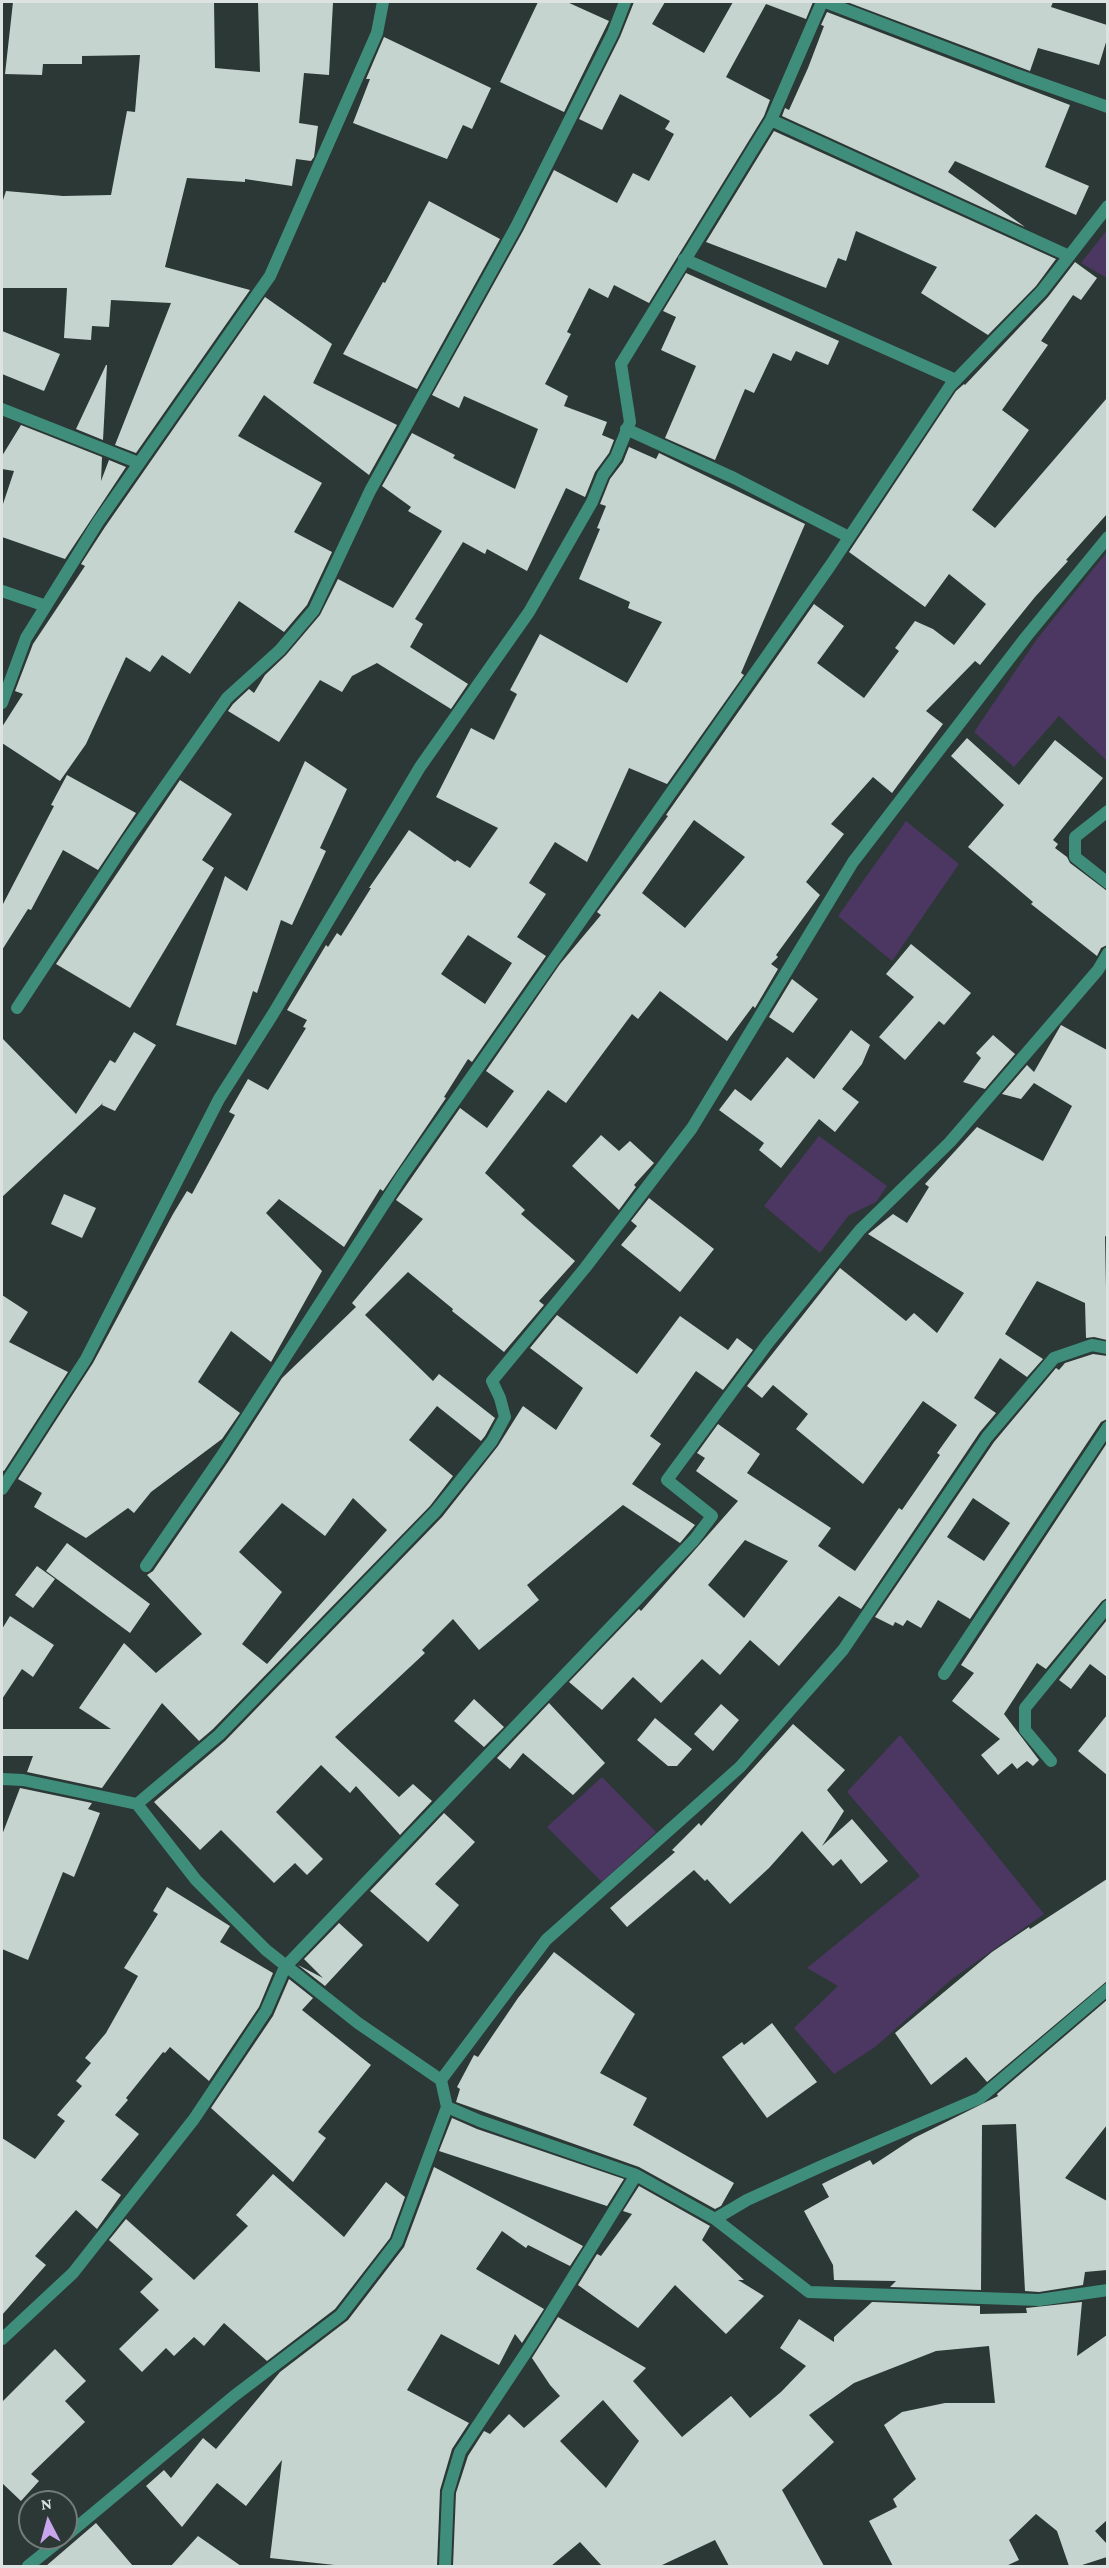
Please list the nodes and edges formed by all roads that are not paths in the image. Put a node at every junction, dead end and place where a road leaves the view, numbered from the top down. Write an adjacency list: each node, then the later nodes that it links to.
1 (383, 2): 12 (street)
2 (625, 2): 21 (street)
3 (824, 2): 4 (street); 5 (street)
4 (1107, 107)
5 (771, 120): 7 (street); 8 (street)
6 (1107, 206): 7 (street)
7 (1070, 256): 9 (street)
8 (684, 260): 9 (street); 11 (street)
9 (956, 380): 13 (street)
10 (2, 409): 12 (street)
11 (626, 429): 13 (street); 24 (street)
12 (139, 463): 16 (street)
13 (849, 537): 25 (street)
14 (1107, 537): 30 (street)
15 (2, 591): 16 (street)
16 (45, 606): 17 (street)
17 (2, 703)
18 (1107, 811): 19 (street)
19 (1107, 883)
20 (1107, 952): 31 (street)
21 (17, 1008)
22 (1107, 1348): 33 (street)
23 (1107, 1427): 27 (street)
24 (2, 1489)
25 (146, 1566)
26 (1107, 1606): 28 (street)
27 (944, 1674)
28 (1051, 1761)
29 (2, 1779): 30 (street)
30 (137, 1804): 31 (street)
31 (285, 1967): 33 (street); 38 (street)
32 (1107, 1989): 36 (street)
33 (441, 2080): 34 (street)
34 (447, 2107): 35 (street); 39 (street)
35 (636, 2175): 36 (street); 42 (street)
36 (715, 2219): 37 (street)
37 (1107, 2290)
38 (2, 2339)
39 (78, 2526)
40 (48, 2550): 41 (street)
41 (28, 2566)
42 (445, 2566)

